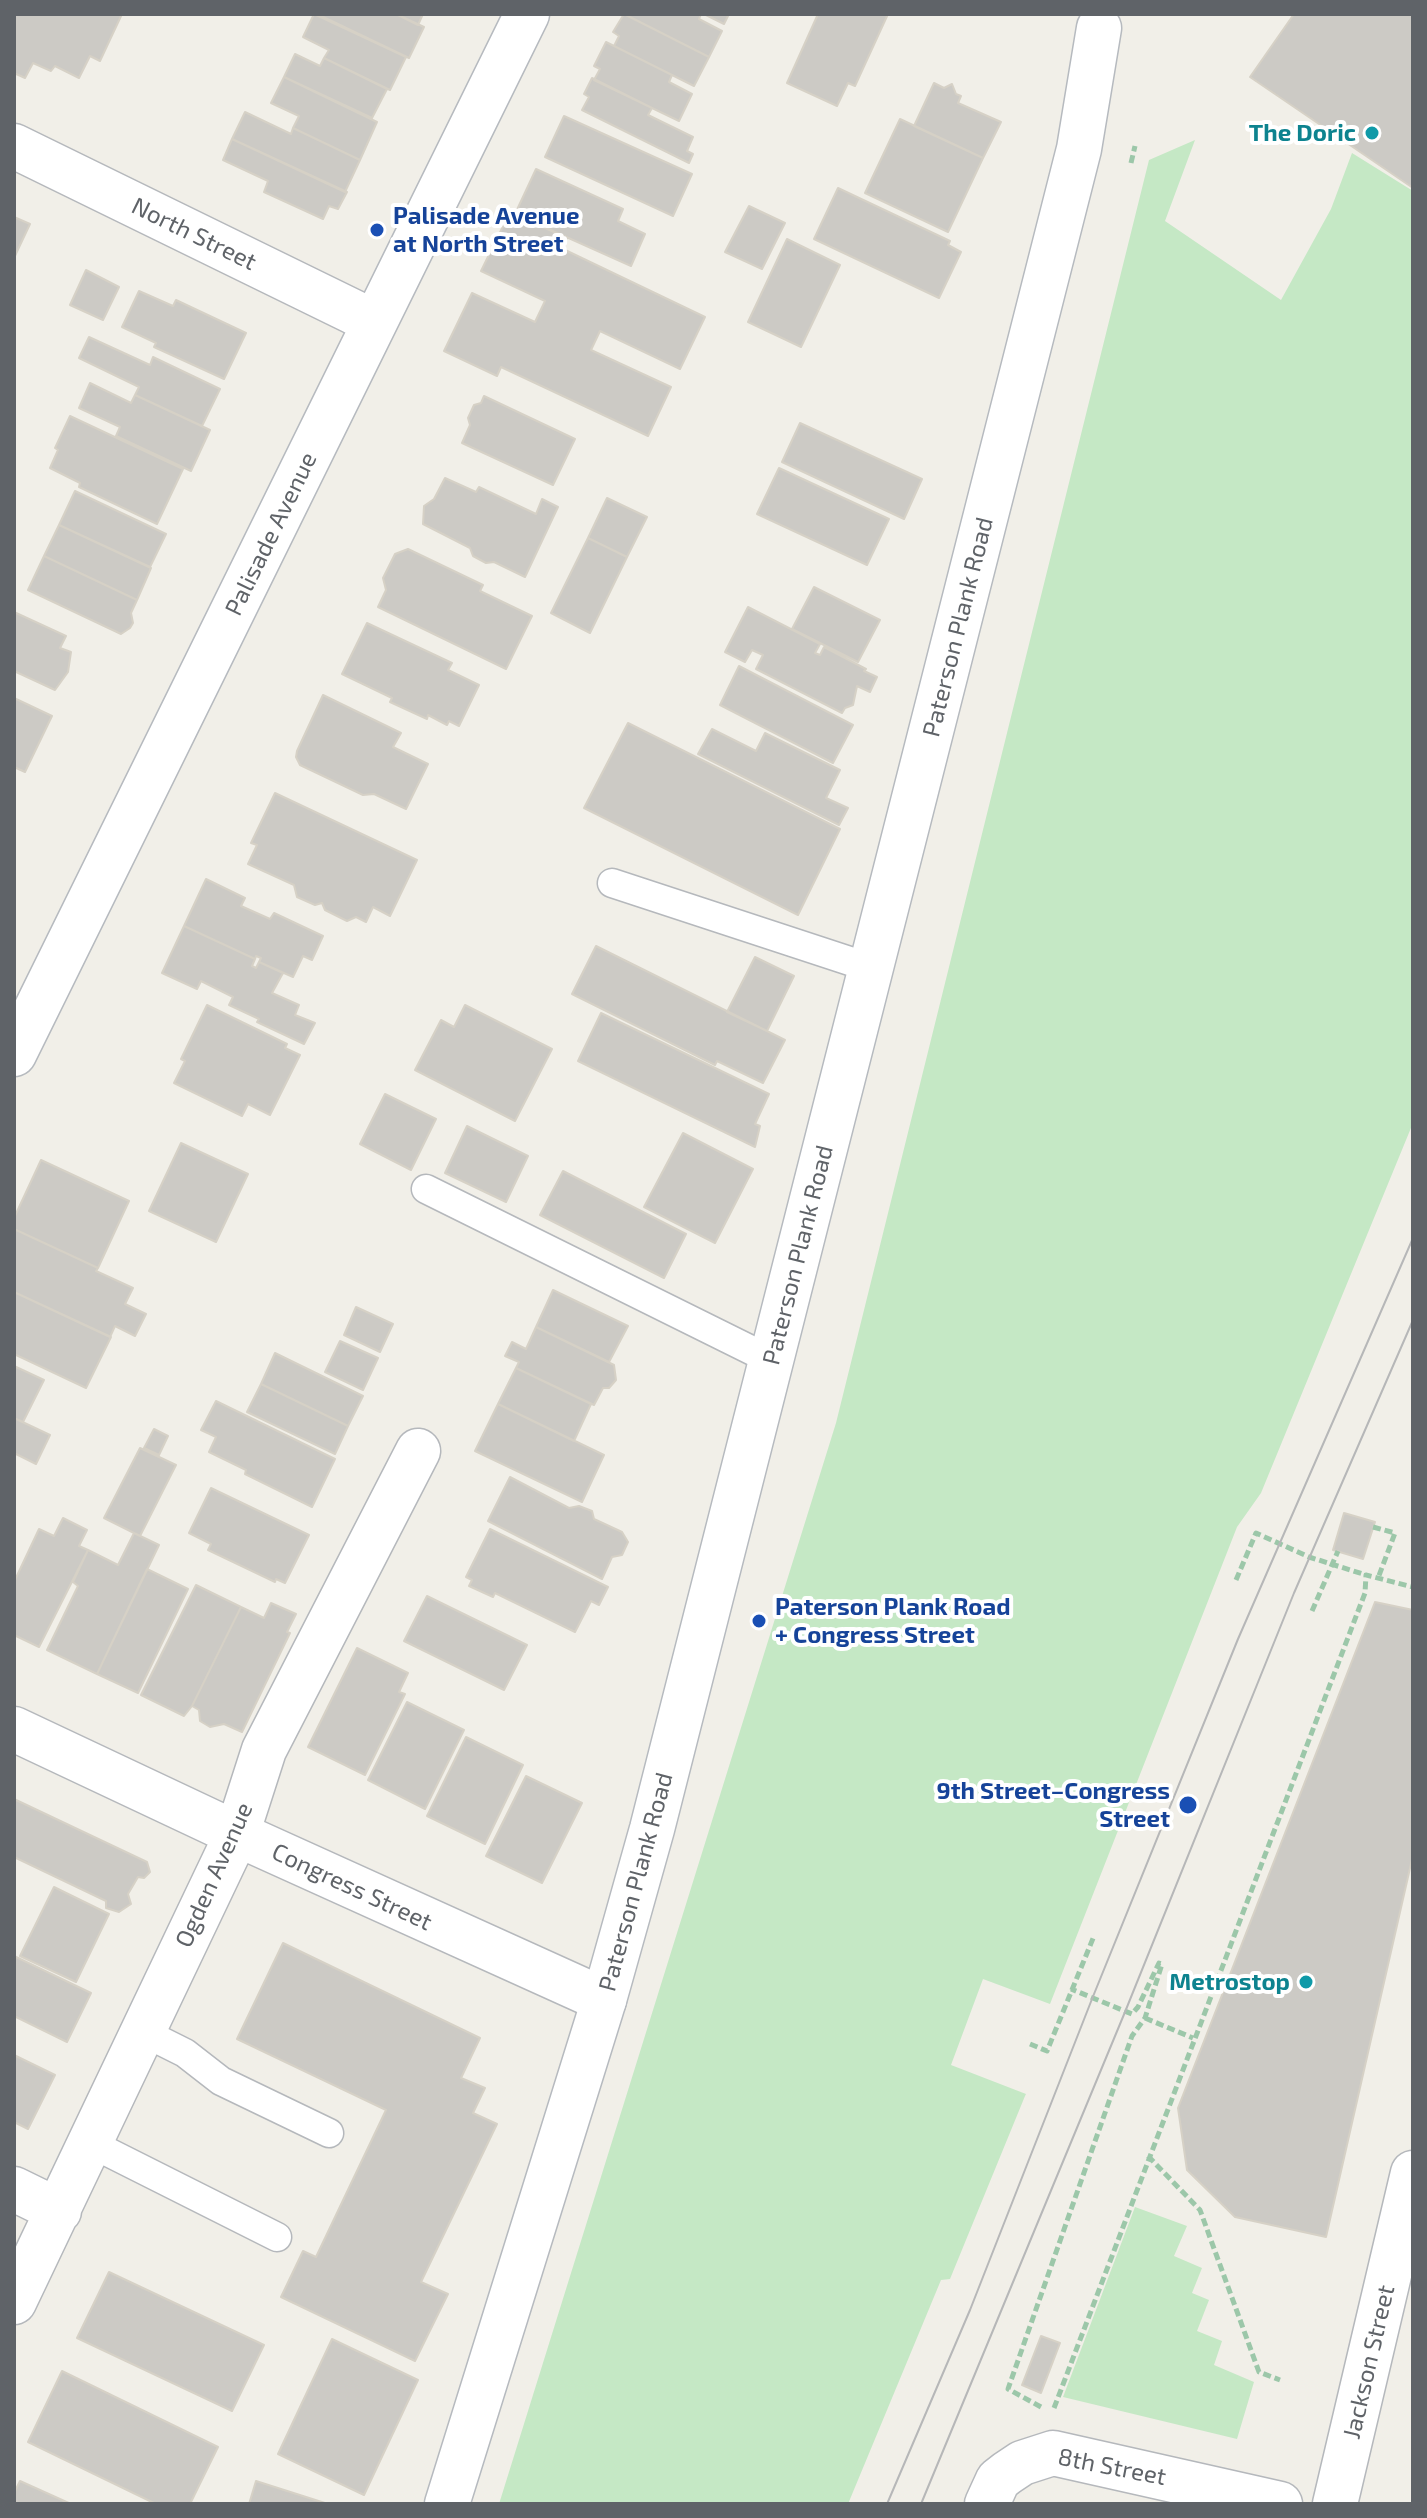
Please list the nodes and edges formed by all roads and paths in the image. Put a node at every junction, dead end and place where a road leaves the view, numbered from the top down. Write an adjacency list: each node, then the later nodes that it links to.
1 (527, 14): 6 (main road, Palisade Avenue)
2 (1093, 19): 8 (main road, Paterson Plank Road)
3 (14, 146): 6 (main road, North Street)
4 (1135, 146): 5 (path)
5 (1131, 163)
6 (374, 322): 9 (main road, Palisade Avenue)
7 (612, 883): 8 (lane)
8 (871, 968): 11 (main road, Paterson Plank Road)
9 (14, 1054)
10 (426, 1189): 11 (lane)
11 (771, 1360): 25 (main road, Paterson Plank Road)
12 (418, 1451): 22 (main road, Ogden Avenue)
13 (1373, 1527): 17 (path)
14 (1338, 1551): 15 (path)
15 (1332, 1564): 16 (path); 18 (path); 20 (path)
16 (1366, 1575): 17 (path); 28 (path)
17 (1378, 1578): 19 (path)
18 (1236, 1580)
19 (1413, 1587)
20 (1312, 1611)
21 (14, 1729): 22 (main road, Congress Street)
22 (237, 1834): 25 (main road, Congress Street); 27 (main road, Ogden Avenue)
23 (1094, 1936): 24 (path)
24 (1071, 1989): 26 (path); 29 (path)
25 (604, 2000): 39 (main road, Paterson Plank Road)
26 (1145, 2018): 28 (path); 32 (path)
27 (143, 2032): 30 (lane); 31 (main road, Ogden Avenue)
28 (1193, 2038): 32 (path)
29 (1030, 2044)
30 (329, 2133)
31 (90, 2143): 35 (main road, Ogden Avenue); 36 (lane)
32 (1148, 2156): 38 (path)
33 (1413, 2173): 42 (main road, Jackson Street)
34 (14, 2189): 35 (main road)
35 (59, 2211): 37 (main road, Ogden Avenue)
36 (277, 2237)
37 (14, 2302)
38 (1280, 2380)
39 (447, 2504)
40 (987, 2504): 41 (main road, 8th Street)
41 (1280, 2504)
42 (1335, 2504)

